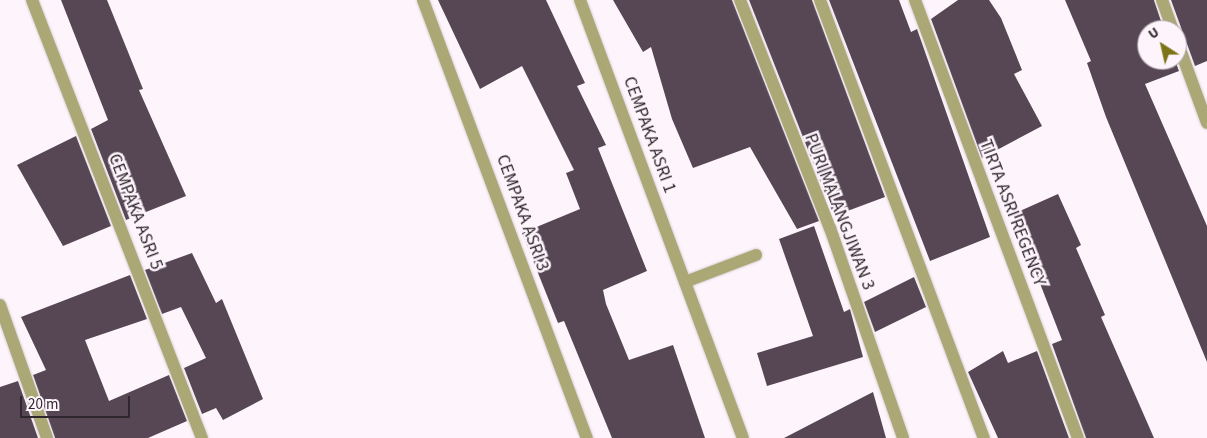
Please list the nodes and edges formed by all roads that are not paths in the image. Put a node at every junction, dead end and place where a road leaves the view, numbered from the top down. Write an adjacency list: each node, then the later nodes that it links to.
1 (32, 0): 15 (street, CEMPAKA ASRI 5)
2 (423, 0): 16 (street, CEMPAKA ASRI 3)
3 (580, 0): 12 (street, CEMPAKA ASRI 1)
4 (740, 0): 18 (street, PURI MALANGJIWAN 3)
5 (820, 0): 19 (street)
6 (915, 0): 20 (street, TIRTA ASRI REGENCY)
7 (1162, 0): 8 (street)
8 (1169, 20)
9 (1187, 68): 10 (street)
10 (1207, 123)
11 (756, 254): 12 (street)
12 (685, 282): 17 (street, CEMPAKA ASRI 1)
13 (0, 305): 14 (street)
14 (46, 438)
15 (202, 438)
16 (587, 438)
17 (743, 438)
18 (903, 438)
19 (984, 438)
20 (1078, 438)

